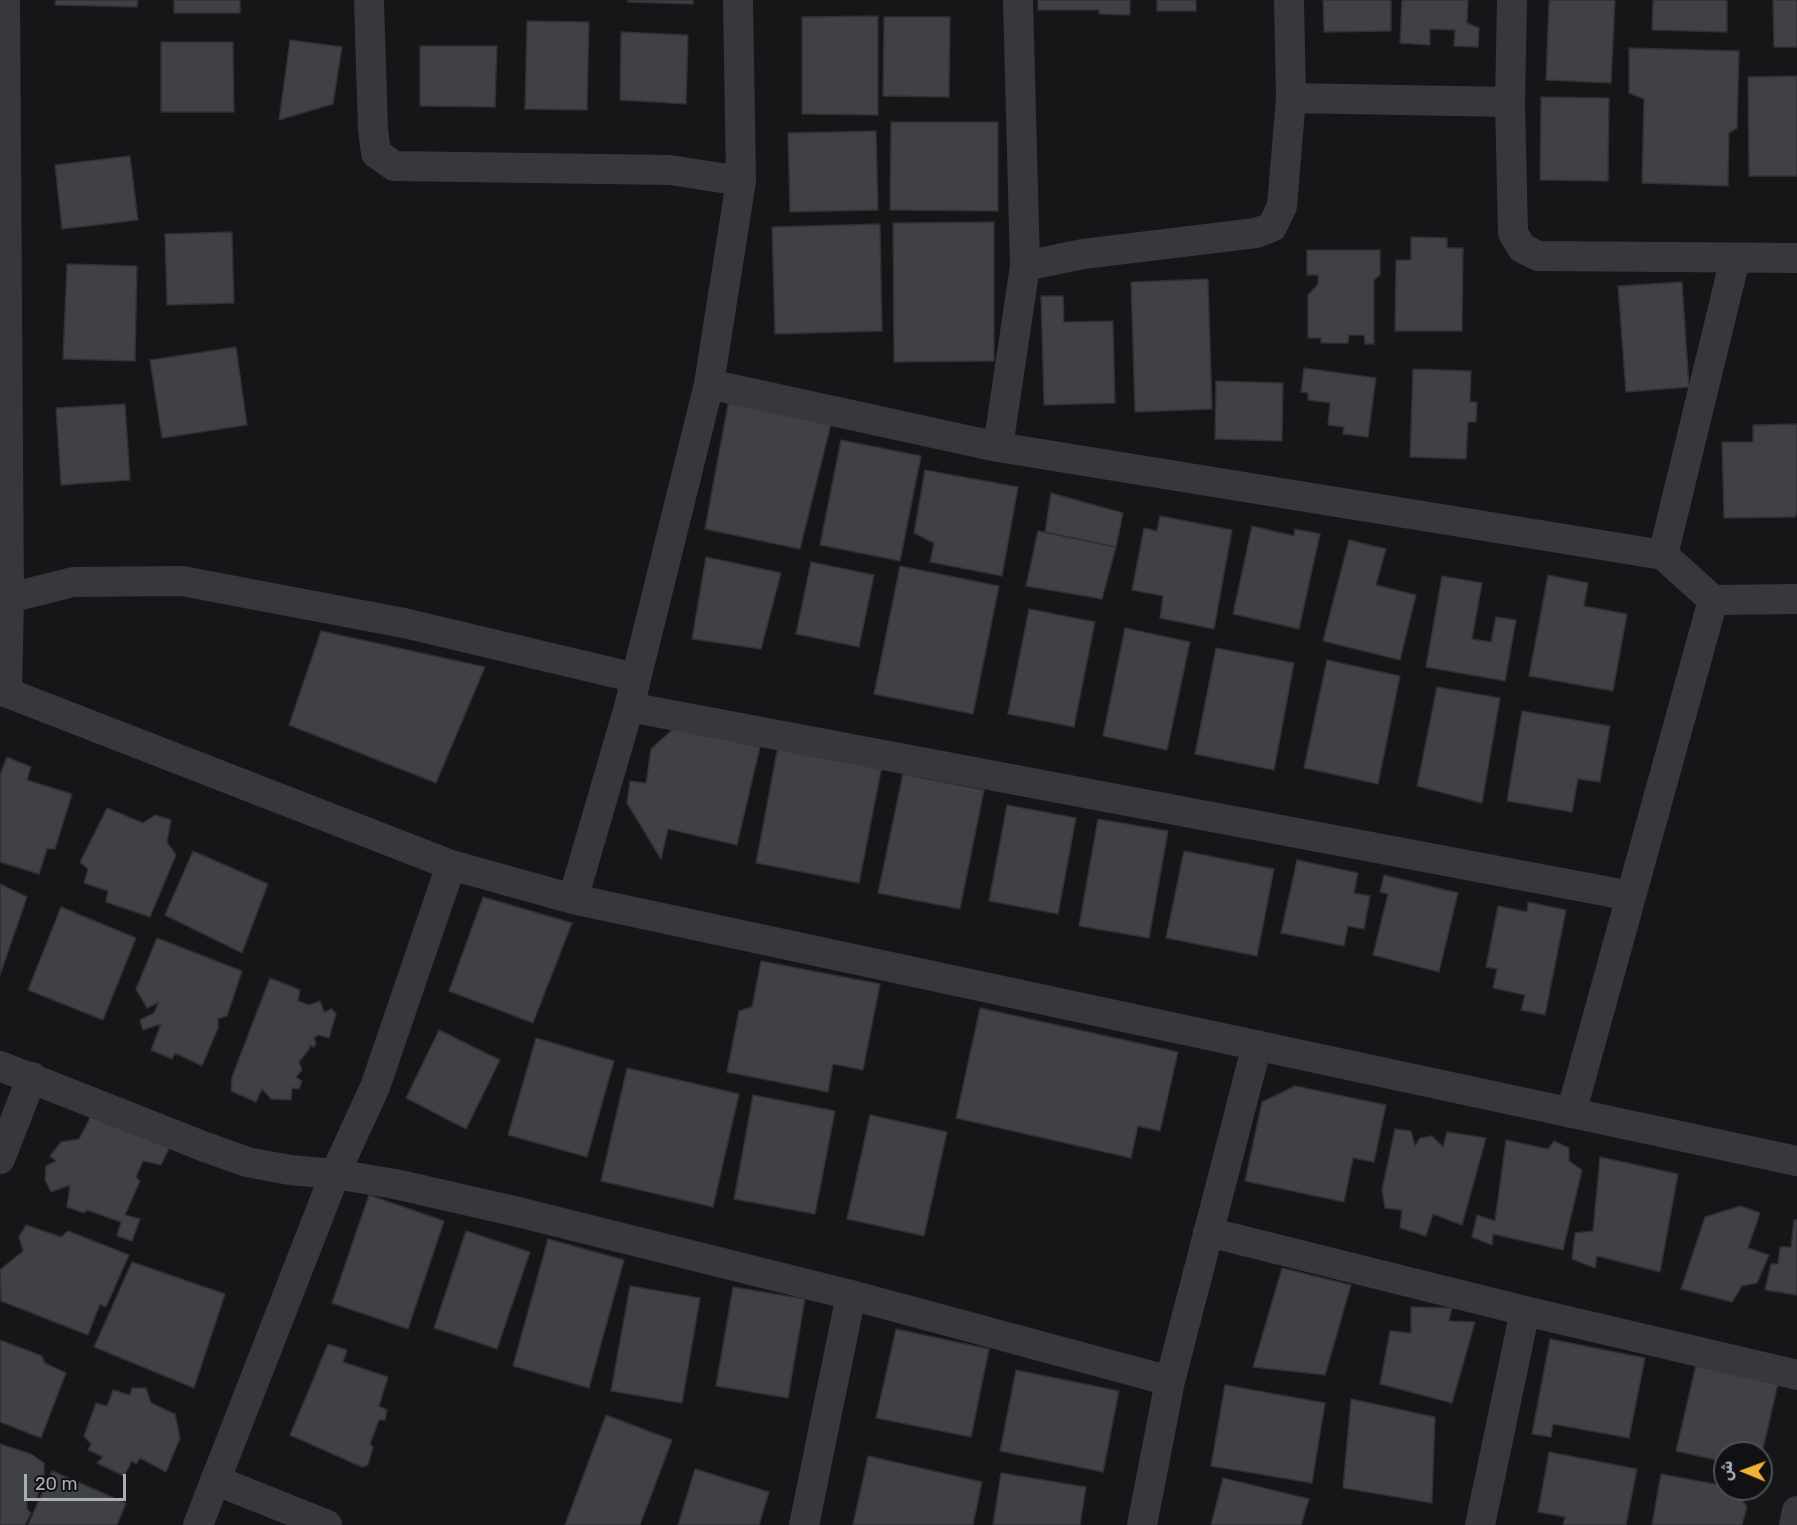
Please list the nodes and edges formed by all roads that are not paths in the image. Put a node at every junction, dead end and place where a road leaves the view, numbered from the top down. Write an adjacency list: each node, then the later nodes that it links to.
1 (5, 0): 16 (street)
2 (369, 0): 9 (street)
3 (738, 0): 9 (street)
4 (1018, 0): 12 (street)
5 (1289, 0): 7 (street)
6 (1512, 0): 8 (street)
7 (1291, 98): 8 (street); 12 (street)
8 (1510, 102): 11 (street)
9 (741, 181): 13 (street)
10 (1797, 258): 11 (street)
11 (1734, 259): 15 (street)
12 (1025, 267): 14 (street)
13 (709, 384): 14 (street); 19 (street)
14 (998, 447): 15 (street)
15 (1662, 555): 18 (street)
16 (9, 598): 19 (street); 20 (street)
17 (1797, 599): 18 (street)
18 (1713, 600): 23 (street)
19 (636, 678): 21 (street)
20 (4, 692): 22 (street)
21 (629, 707): 23 (street); 24 (street)
22 (451, 865): 24 (street); 31 (street)
23 (1631, 896): 28 (street)
24 (573, 899): 25 (street)
25 (1257, 1045): 28 (street); 32 (street)
26 (0, 1066): 27 (street)
27 (32, 1077): 29 (street); 31 (street)
28 (1571, 1113): 30 (street)
29 (0, 1158)
30 (1797, 1161)
31 (335, 1174): 33 (street); 37 (street)
32 (1208, 1232): 34 (street); 36 (street)
33 (851, 1295): 36 (street); 41 (street)
34 (1525, 1311): 35 (street); 43 (street)
35 (1797, 1376)
36 (1170, 1381): 42 (street)
37 (215, 1480): 39 (street); 40 (street)
38 (1797, 1511): 44 (street)
39 (198, 1525)
40 (327, 1525)
41 (804, 1525)
42 (1142, 1525)
43 (1480, 1525)
44 (1794, 1525)

